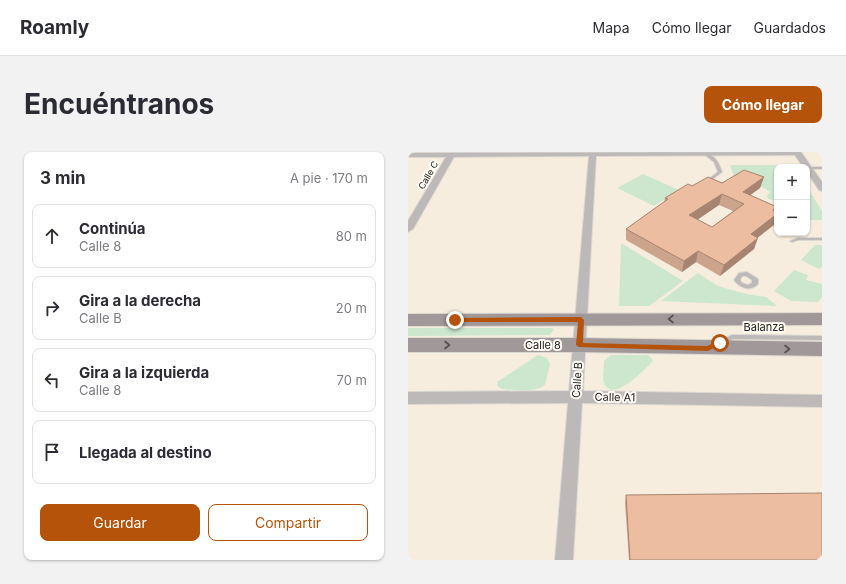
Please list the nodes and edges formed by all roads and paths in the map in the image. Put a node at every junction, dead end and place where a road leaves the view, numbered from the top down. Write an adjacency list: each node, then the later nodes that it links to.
1 (453, 153): 2 (street); 5 (street); 12 (street, Calle C)
2 (593, 153): 4 (street); 18 (street, Calle B)
3 (798, 153): 4 (street); 6 (street)
4 (706, 154): 10 (lane)
5 (408, 155)
6 (806, 164)
7 (810, 168): 8 (lane)
8 (822, 168)
9 (810, 170): 11 (street)
10 (704, 184)
11 (822, 188)
12 (408, 229)
13 (822, 239): 14 (lane)
14 (792, 241)
15 (699, 319): 16 (street); 18 (street, one-way to 18); 19 (lane)
16 (822, 319)
17 (408, 320): 18 (street)
18 (581, 320): 22 (street, Calle B)
19 (822, 324)
20 (822, 338): 23 (lane, Balanza)
21 (408, 345): 22 (street, Calle 8, one-way to 22)
22 (579, 345): 23 (street, Calle 8); 25 (street, Calle B)
23 (708, 348): 24 (street, Calle 8, one-way to 24)
24 (822, 349)
25 (576, 397): 26 (street, Calle A1); 27 (street, Calle A1); 28 (street, Calle B)
26 (408, 398)
27 (822, 401)
28 (564, 560)

